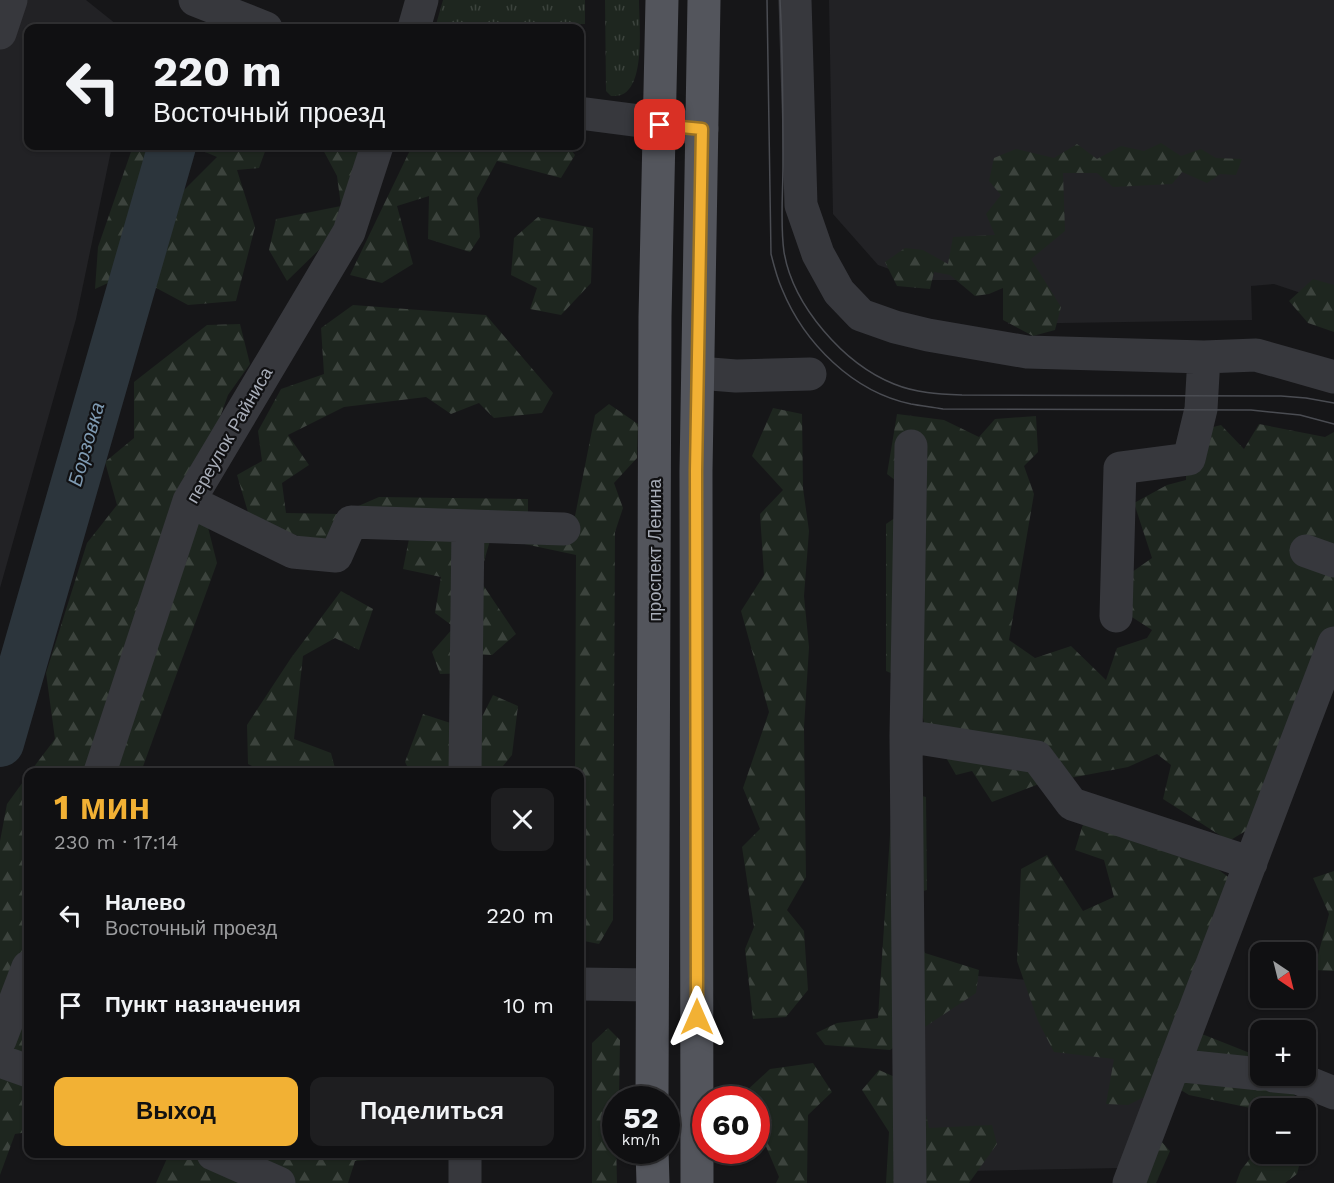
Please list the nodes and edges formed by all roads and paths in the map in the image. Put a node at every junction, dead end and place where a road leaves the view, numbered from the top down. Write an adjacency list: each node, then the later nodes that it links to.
1 (11, 0): 9 (street)
2 (195, 0): 7 (street)
3 (422, 0): 8 (street)
4 (662, 0): 11 (main road, проспект Ленина)
5 (704, 0): 12 (main road)
6 (795, 0): 14 (street)
7 (256, 24)
8 (415, 24)
9 (0, 33)
10 (584, 114): 11 (street)
11 (660, 125): 12 (street); 30 (main road, проспект Ленина)
12 (702, 129): 15 (main road)
13 (376, 150): 19 (street, переулок Райниса)
14 (1204, 357): 17 (street); 22 (street)
15 (698, 373): 16 (street); 45 (main road)
16 (810, 374)
17 (1334, 376)
18 (911, 446): 24 (street)
19 (189, 501): 20 (street); 25 (street, переулок Райниса)
20 (468, 526): 21 (street); 26 (street)
21 (564, 529)
22 (1116, 616)
23 (1334, 643): 27 (street)
24 (906, 736): 27 (street); 46 (street)
25 (101, 768)
26 (465, 768)
27 (1251, 863): 33 (street)
28 (24, 977): 31 (street)
29 (584, 984): 30 (street)
30 (652, 985): 36 (main road, проспект Ленина)
31 (0, 1040)
32 (0, 1061): 34 (street)
33 (1174, 1065): 35 (street); 47 (street)
34 (24, 1070)
35 (1250, 1073)
36 (652, 1086)
37 (1316, 1086): 38 (street)
38 (1334, 1093)
39 (222, 1158): 42 (street)
40 (465, 1158): 43 (street)
41 (652, 1164): 44 (main road)
42 (279, 1183)
43 (465, 1183)
44 (652, 1183)
45 (697, 1183)
46 (910, 1183)
47 (1129, 1183)

